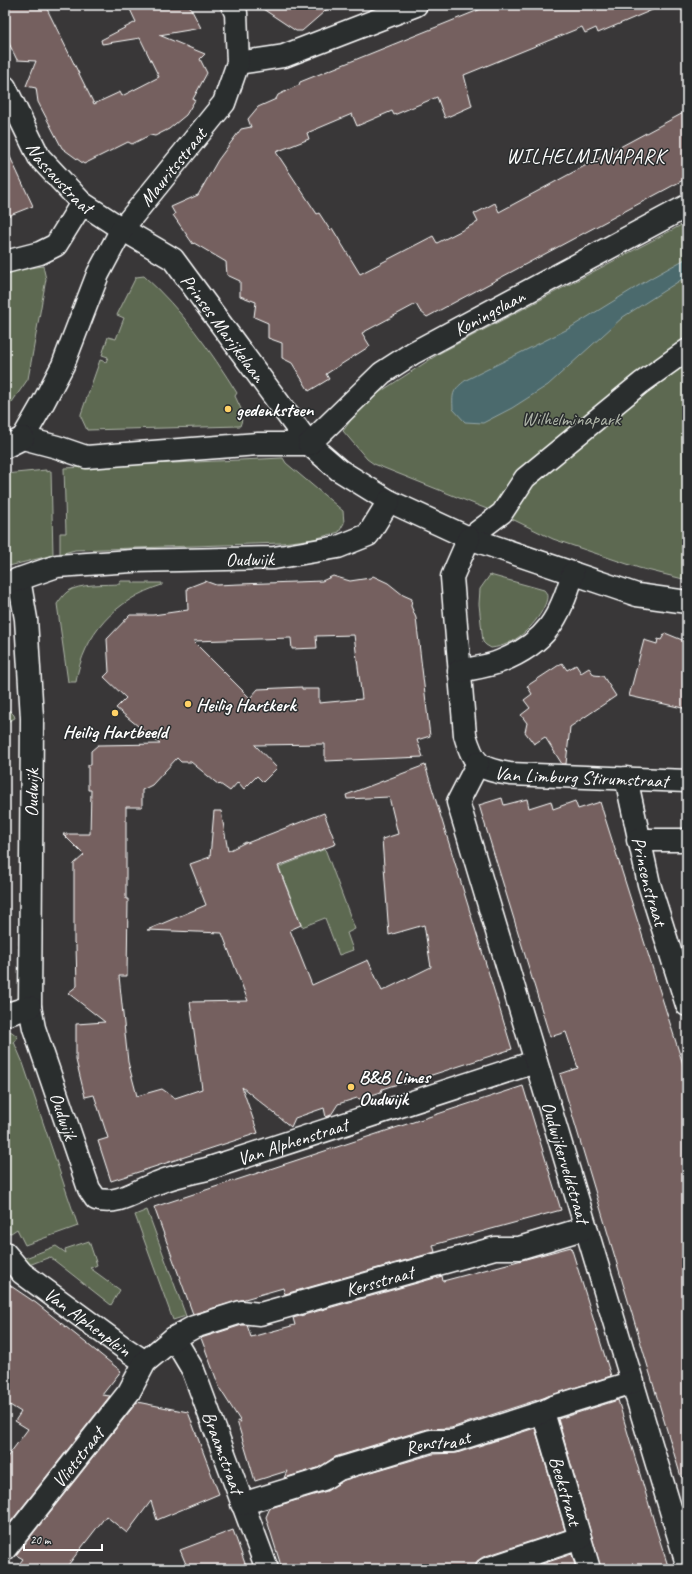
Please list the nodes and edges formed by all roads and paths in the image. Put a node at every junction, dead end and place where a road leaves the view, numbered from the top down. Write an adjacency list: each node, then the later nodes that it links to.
1 (232, 5): 3 (street)
2 (416, 5): 3 (street)
3 (238, 63): 7 (street, Mauritsstraat)
4 (5, 87): 5 (street, Nassaustraat)
5 (82, 203): 7 (street, Nassaustraat); 8 (street)
6 (687, 206): 11 (street, Koningslaan)
7 (122, 229): 10 (street, Mauritsstraat); 11 (street, Prinses Marijkelaan)
8 (5, 262)
9 (687, 350): 13 (street)
10 (14, 442): 11 (street)
11 (309, 444): 12 (street)
12 (389, 501): 13 (street); 15 (street, Oudwijk)
13 (469, 538): 14 (street); 17 (street)
14 (573, 573): 16 (street); 17 (street)
15 (12, 581): 24 (street, Oudwijk)
16 (687, 602)
17 (459, 671): 18 (street)
18 (478, 763): 19 (street, Van Limburg Stirumstraat); 26 (street, Oudwijkerveldstraat)
19 (626, 778): 20 (street, Van Limburg Stirumstraat); 21 (street, Prinsenstraat)
20 (687, 781)
21 (638, 840): 22 (street); 23 (street, Prinsenstraat)
22 (687, 840)
23 (687, 1005)
24 (30, 1007): 25 (street); 27 (street, Oudwijk)
25 (5, 1015)
26 (535, 1062): 27 (street, Van Alphenstraat); 28 (street, Oudwijkerveldstraat)
27 (96, 1199)
28 (586, 1228): 30 (street, Kersstraat); 32 (street, Oudwijkerveldstraat)
29 (5, 1253): 31 (street, Van Alphenplein)
30 (174, 1338): 31 (street, Van Alphenplein); 34 (street, Braamstraat)
31 (145, 1362): 36 (street, Vlietstraat)
32 (633, 1382): 33 (street, Renstraat); 37 (street, Oudwijkerveldstraat)
33 (543, 1412): 34 (street, Renstraat); 35 (street, Beekstraat)
34 (242, 1504): 38 (street, Braamstraat)
35 (580, 1538): 39 (street); 40 (street, Beekstraat)
36 (5, 1549)
37 (687, 1564)
38 (267, 1569)
39 (487, 1569)
40 (589, 1569)

